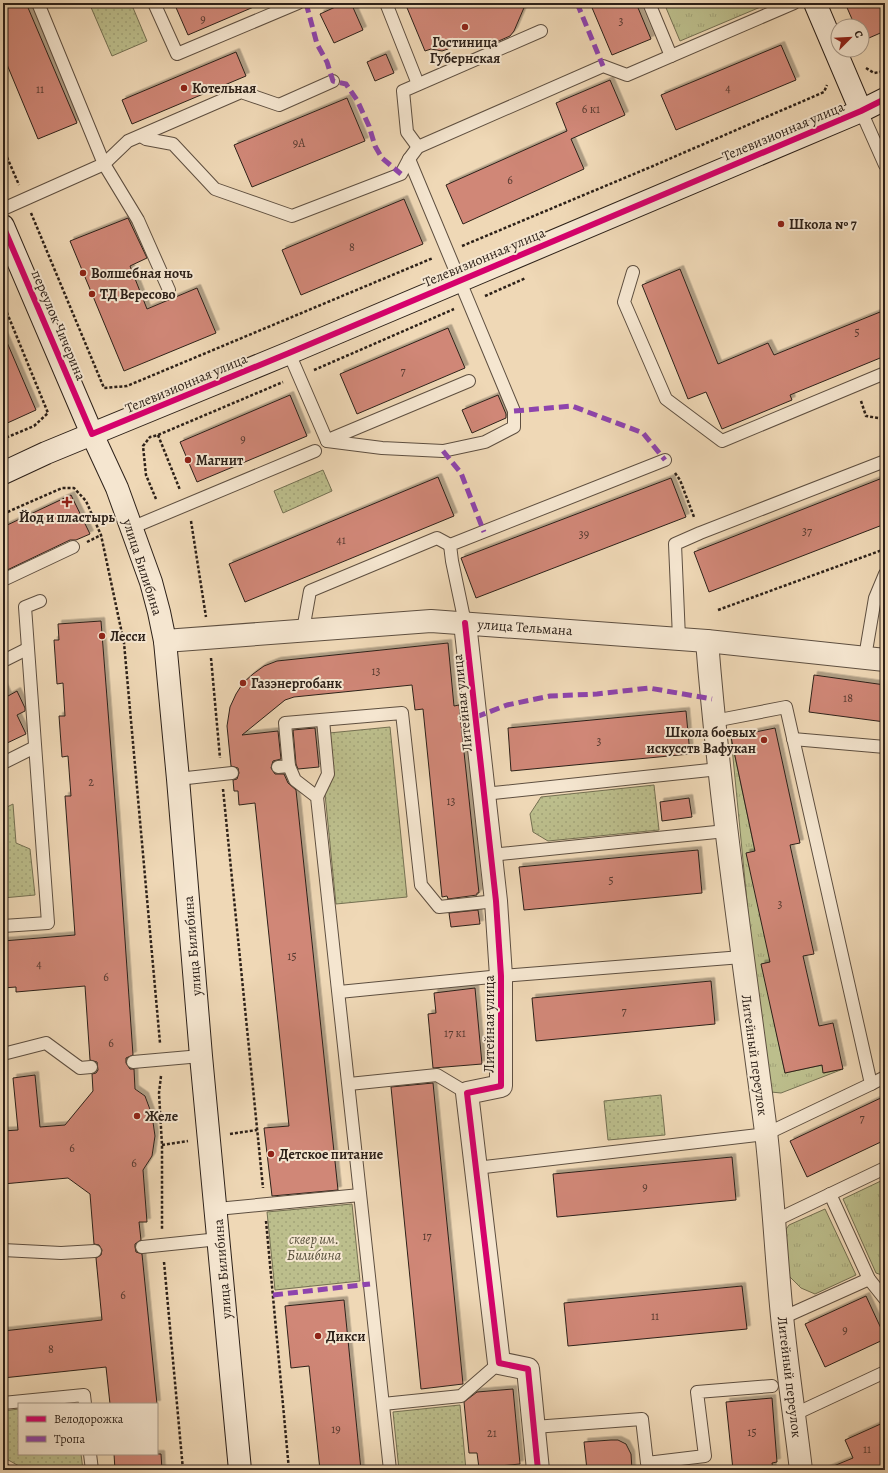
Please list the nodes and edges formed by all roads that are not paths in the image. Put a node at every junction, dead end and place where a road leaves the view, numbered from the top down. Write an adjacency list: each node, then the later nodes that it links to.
1 (38, 3): 17 (lane)
2 (154, 3): 3 (lane)
3 (298, 3)
4 (386, 3): 11 (lane)
5 (649, 3): 9 (lane)
6 (794, 3): 9 (lane)
7 (815, 3): 13 (street)
8 (541, 31): 11 (lane)
9 (671, 56): 15 (lane)
10 (333, 81): 14 (lane)
11 (418, 84): 15 (lane)
12 (885, 99): 13 (street, Телевизионная улица)
13 (861, 111): 18 (lane); 22 (street, Телевизионная улица)
14 (141, 136): 16 (lane); 17 (lane)
15 (418, 147): 16 (lane)
16 (409, 159): 22 (lane)
17 (104, 164): 19 (lane); 23 (lane)
18 (885, 165)
19 (3, 209)
20 (3, 226): 27 (street, переулок Чичерина)
21 (633, 272): 25 (lane)
22 (459, 280): 24 (street, Телевизионная улица); 28 (lane)
23 (169, 290)
24 (289, 352): 27 (street, Телевизионная улица); 28 (lane)
25 (885, 373)
26 (469, 381): 28 (lane)
27 (92, 434): 32 (street, Телевизионная улица); 33 (street, улица Билибина)
28 (327, 441)
29 (315, 450): 33 (lane)
30 (665, 460): 34 (lane)
31 (885, 461): 41 (lane)
32 (3, 473)
33 (131, 528): 42 (street, улица Билибина)
34 (450, 545): 39 (lane); 40 (lane)
35 (73, 547): 37 (lane)
36 (885, 574): 45 (lane)
37 (3, 580)
38 (40, 600): 44 (lane)
39 (465, 623): 40 (street, улица Тельмана); 41 (street, улица Тельмана); 56 (street, Литейная улица)
40 (303, 630): 42 (street, улица Тельмана)
41 (679, 638): 43 (street, улица Тельмана)
42 (165, 641): 55 (street, улица Билибина)
43 (707, 641): 45 (street, улица Тельмана); 48 (street, Литейный переулок)
44 (27, 649): 46 (lane); 50 (lane)
45 (875, 658)
46 (3, 660)
47 (323, 720): 57 (lane); 57 (lane); 60 (lane)
48 (714, 721): 49 (lane); 53 (street, Литейный переулок)
49 (793, 739): 51 (lane); 71 (lane)
50 (35, 747): 52 (lane); 61 (lane)
51 (885, 747)
52 (3, 763)
53 (719, 768): 56 (lane); 58 (street, Литейный переулок)
54 (227, 774): 55 (lane)
55 (178, 779): 66 (street, улица Билибина)
56 (484, 794): 59 (street, Литейная улица)
57 (317, 797): 64 (lane)
58 (726, 831): 59 (lane); 62 (street, Литейный переулок)
59 (491, 855): 60 (street, Литейная улица)
60 (496, 901): 63 (street, Литейная улица)
61 (3, 926)
62 (742, 957): 63 (lane); 73 (street, Литейный переулок)
63 (501, 976): 64 (lane); 72 (street, Литейная улица)
64 (339, 992): 70 (lane)
65 (3, 1054): 68 (lane)
66 (201, 1056): 67 (lane); 78 (street, улица Билибина)
67 (133, 1062)
68 (91, 1066)
69 (885, 1077): 71 (lane)
70 (349, 1084): 72 (lane); 77 (lane)
71 (871, 1084): 73 (lane)
72 (467, 1094): 74 (street)
73 (766, 1134): 74 (lane); 79 (street, Литейный переулок)
74 (476, 1168): 87 (street)
75 (885, 1168): 76 (lane)
76 (830, 1194): 79 (lane); 84 (lane)
77 (360, 1195): 78 (lane); 92 (lane)
78 (217, 1209): 80 (street, улица Билибина)
79 (774, 1221): 86 (street, Литейный переулок)
80 (219, 1239): 81 (lane); 97 (street, улица Билибина)
81 (142, 1247)
82 (3, 1250): 83 (lane)
83 (95, 1251)
84 (870, 1279): 85 (lane); 86 (lane)
85 (885, 1299)
86 (782, 1318): 93 (street, Литейный переулок)
87 (500, 1364): 92 (lane); 94 (street)
88 (885, 1372): 93 (lane)
89 (772, 1386): 94 (lane)
90 (3, 1403): 91 (lane)
91 (85, 1403)
92 (383, 1404): 98 (lane)
93 (795, 1414): 100 (street, Литейный переулок)
94 (534, 1427): 99 (street)
95 (90, 1455): 96 (lane)
96 (92, 1470)
97 (240, 1470)
98 (390, 1470)
99 (538, 1470)
100 (801, 1470)

